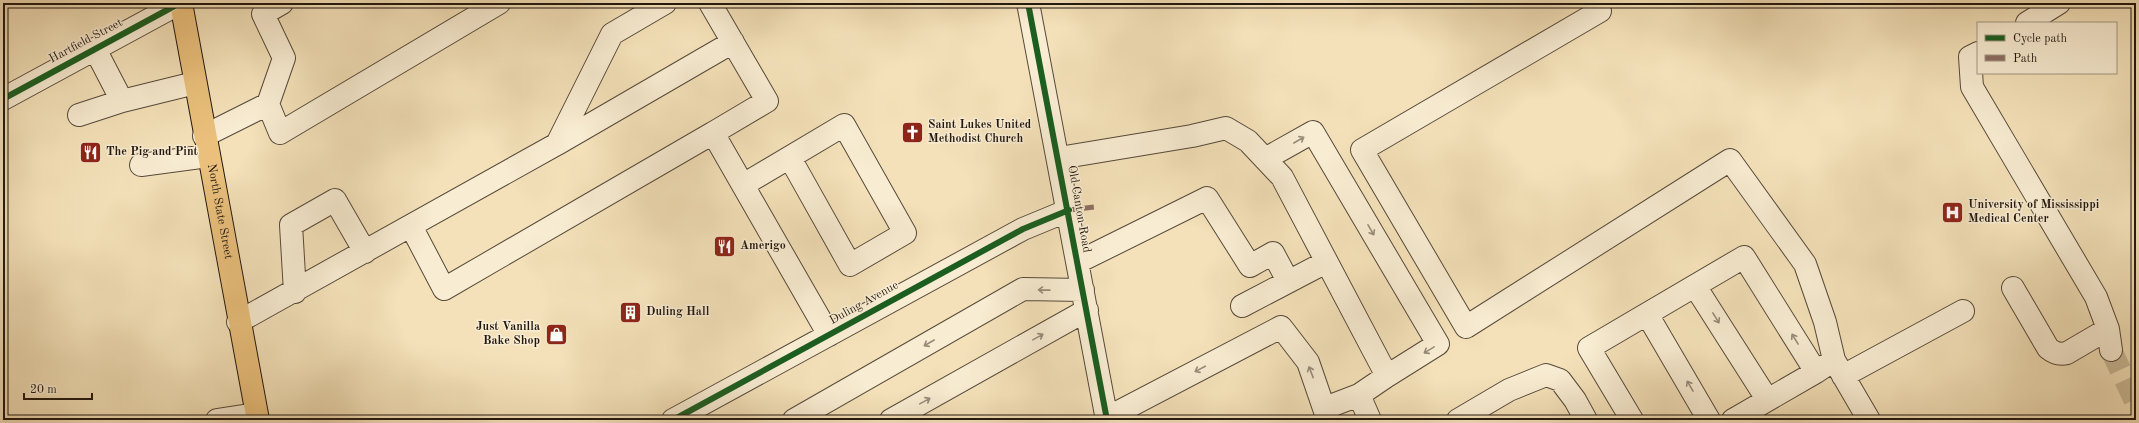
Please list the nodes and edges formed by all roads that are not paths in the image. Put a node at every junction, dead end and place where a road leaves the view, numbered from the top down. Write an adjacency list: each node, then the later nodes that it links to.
1 (180, 3): 11 (street, Hartfield Street); 13 (main road, North State Street)
2 (282, 3): 16 (street)
3 (499, 3): 16 (street)
4 (665, 3): 19 (street)
5 (710, 3): 10 (street)
6 (1028, 3): 22 (street, Old Canton Road)
7 (2059, 3): 9 (street)
8 (1600, 11): 41 (street)
9 (2029, 22)
10 (733, 42): 18 (street); 19 (street)
11 (95, 49): 14 (street, Hartfield Street); 15 (street)
12 (1977, 54): 33 (street)
13 (195, 83): 15 (street); 20 (main road, North State Street)
14 (3, 98)
15 (122, 101): 17 (street)
16 (268, 104): 20 (street)
17 (79, 115)
18 (713, 133): 25 (street); 27 (street)
19 (557, 144): 27 (street)
20 (206, 146): 24 (street); 39 (main road, North State Street)
21 (790, 158): 21 (street); 25 (street)
22 (1058, 158): 23 (street); 26 (street, Old Canton Road)
23 (1265, 159): 30 (street); 43 (street, one-way to 43)
24 (141, 165)
25 (742, 185): 40 (street)
26 (1069, 210): 29 (street, Old Canton Road); 40 (street, Duling Avenue)
27 (411, 226): 28 (street)
28 (364, 252): 34 (street); 34 (street)
29 (1078, 262): 31 (street); 35 (street, Old Canton Road)
30 (1326, 262): 31 (street); 43 (street)
31 (1288, 282): 36 (street)
32 (1695, 286): 38 (street); 42 (street, one-way to 32); 45 (street, one-way to 45)
33 (2013, 288)
34 (295, 292): 39 (street)
35 (1085, 300): 48 (street, Old Canton Road); 51 (street, one-way to 51); 52 (street, one-way to 35)
36 (1242, 306)
37 (1964, 310): 41 (street)
38 (1647, 314): 56 (street); 57 (street, one-way to 38)
39 (238, 322): 47 (main road, North State Street)
40 (829, 335): 50 (street, Duling Avenue)
41 (1838, 368): 42 (street); 59 (street)
42 (1816, 372): 45 (street)
43 (1387, 376): 44 (street)
44 (1359, 395): 46 (street); 53 (street)
45 (1767, 399): 58 (street)
46 (1326, 414): 48 (street, one-way to 48)
47 (257, 417): 49 (street)
48 (1107, 419)
49 (217, 420)
50 (673, 420)
51 (794, 420)
52 (891, 420)
53 (1370, 420)
54 (1458, 420): 55 (street)
55 (1586, 420)
56 (1632, 420)
57 (1709, 420)
58 (1733, 420)
59 (1869, 420)

